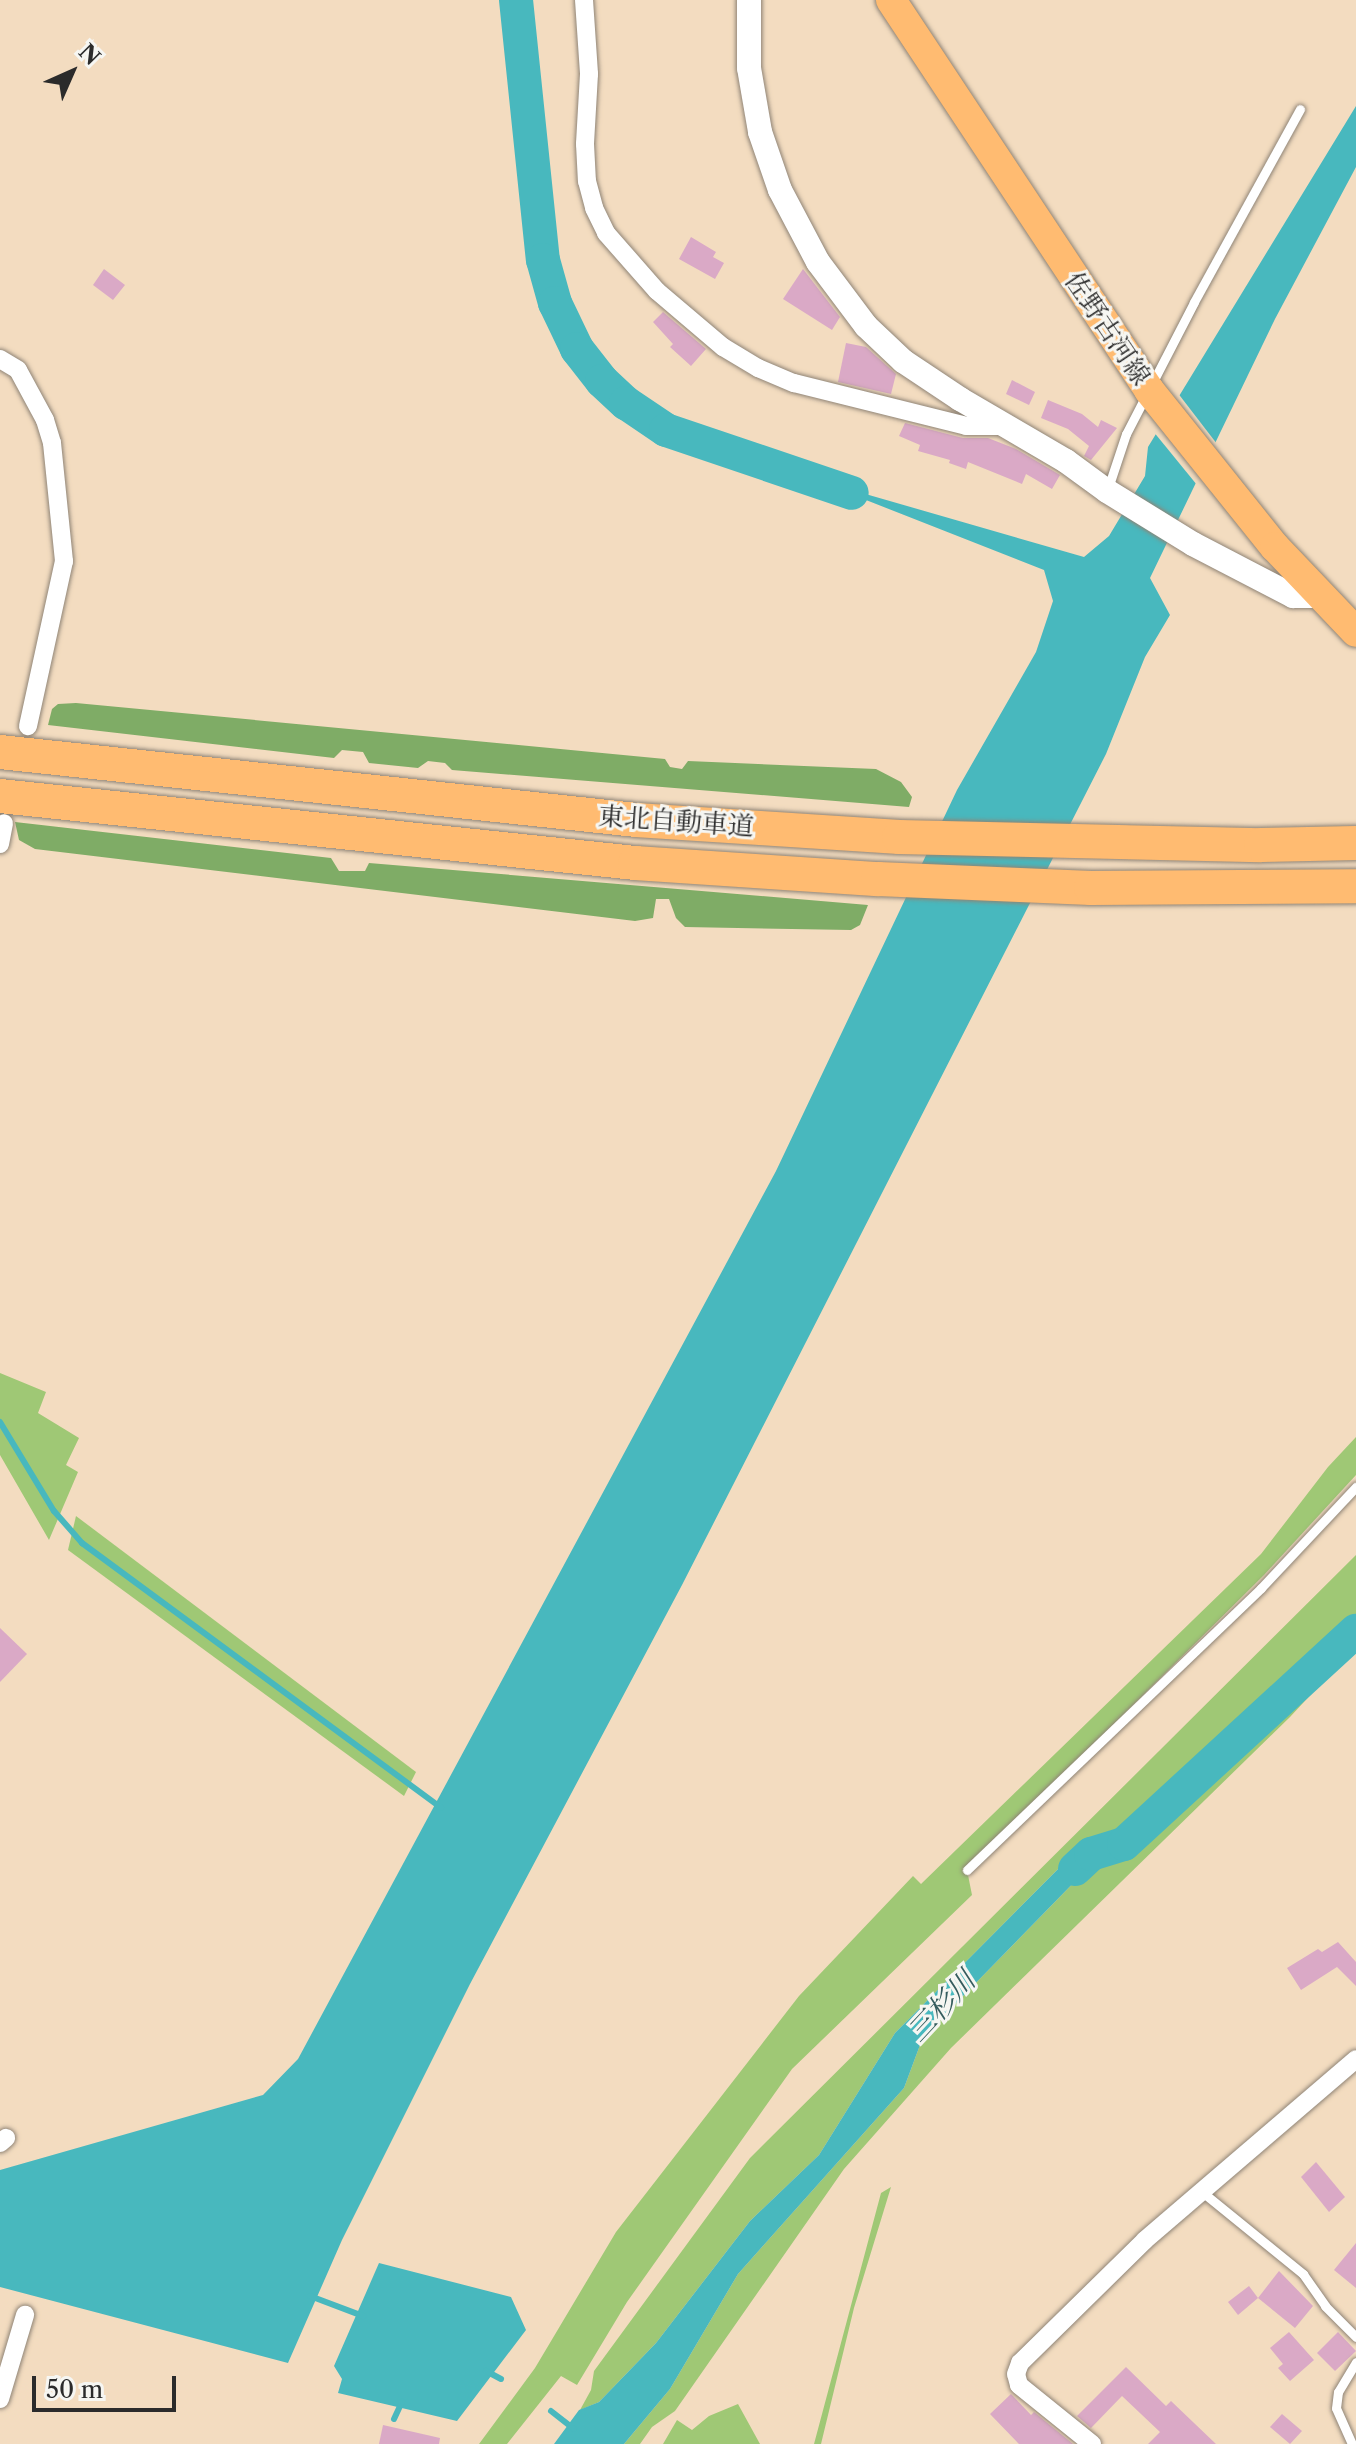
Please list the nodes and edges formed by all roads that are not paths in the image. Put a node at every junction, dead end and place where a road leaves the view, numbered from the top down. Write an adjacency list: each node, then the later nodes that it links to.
1 (584, 0): 7 (street)
2 (749, 0): 7 (street)
3 (891, 0): 6 (main road, 佐野古河線)
4 (1300, 109): 6 (lane)
5 (0, 359): 11 (street)
6 (1154, 398): 8 (lane); 9 (main road, 佐野古河線)
7 (1001, 426): 8 (street)
8 (1107, 491): 9 (street)
9 (1321, 596): 10 (main road, 佐野古河線)
10 (1356, 632)
11 (28, 726)
12 (0, 752): 14 (highway, 東北自動車道)
13 (2, 810): 15 (street); 16 (highway, 東北自動車道)
14 (1356, 843)
15 (0, 844)
16 (1356, 886)
17 (1356, 1487): 18 (lane)
18 (967, 1870)
19 (1356, 2059): 20 (street)
20 (1201, 2191): 22 (lane); 25 (street)
21 (25, 2315): 24 (street)
22 (1356, 2337)
23 (1356, 2362): 26 (lane)
24 (0, 2399)
25 (1092, 2444)
26 (1352, 2444)

